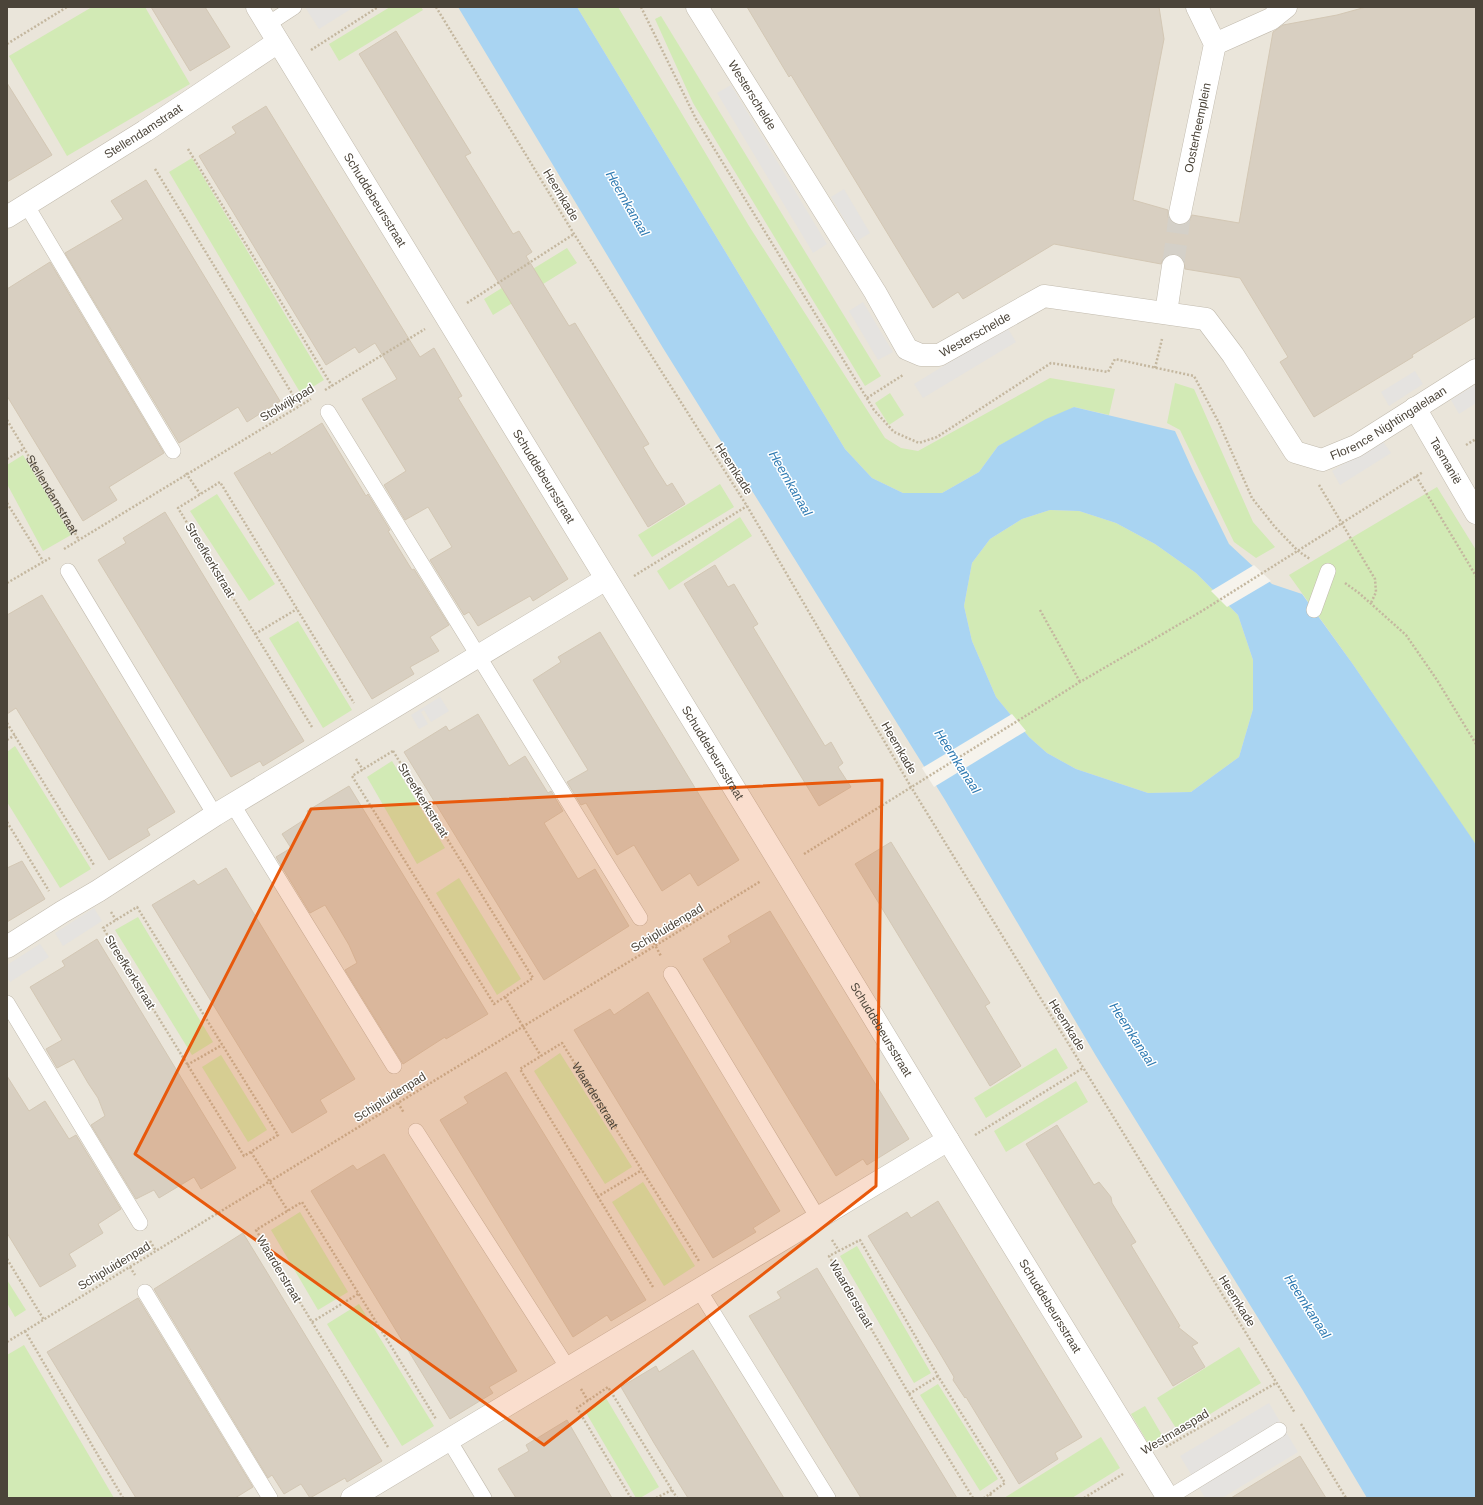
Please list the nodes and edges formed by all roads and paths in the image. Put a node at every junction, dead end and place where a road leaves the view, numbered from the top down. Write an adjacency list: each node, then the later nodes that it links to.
1 (67, 7): 9 (path)
2 (294, 7): 8 (lane)
3 (378, 7): 11 (path)
4 (436, 7): 17 (path, Heemkade)
5 (697, 7): 19 (street, Westerschelde)
6 (1197, 7): 10 (street)
7 (1286, 7): 10 (street)
8 (268, 24): 11 (street, Schuddebeursstraat); 14 (street, Stellendamstraat)
9 (7, 44)
10 (1215, 44): 15 (street, Oosterheemplein)
11 (291, 63): 20 (street, Schuddebeursstraat)
12 (188, 149): 25 (path)
13 (155, 169): 29 (path)
14 (27, 206): 16 (street, Stellendamstraat); 34 (lane)
15 (1180, 213)
16 (7, 217)
17 (574, 234): 20 (path, Stolwijkpad); 44 (path, Heemkade)
18 (1173, 266): 19 (street)
19 (1166, 313): 35 (street, Westerschelde)
20 (446, 316): 25 (path, Stolwijkpad); 55 (street, Schuddebeursstraat)
21 (1162, 339): 22 (path)
22 (1155, 368)
23 (1476, 370): 30 (street, Florence Nightingalelaan)
24 (903, 376): 28 (path)
25 (332, 386): 26 (path, Stolwijkpad)
26 (323, 392)
27 (312, 398): 29 (path, Stolwijkpad)
28 (867, 398)
29 (300, 405): 38 (path, Stolwijkpad)
30 (1415, 408): 35 (street, Florence Nightingalelaan); 37 (street, Tasmanië)
31 (328, 412): 61 (lane)
32 (7, 420): 33 (path, Stellendamstraat)
33 (24, 449): 36 (path, Stellendamstraat); 47 (path, Stellendamstraat)
34 (173, 451)
35 (1295, 452)
36 (7, 459)
37 (1443, 459): 39 (path, Schipluidenpad); 41 (street, Tasmanië)
38 (186, 474): 42 (path); 47 (path, Stolwijkpad)
39 (1416, 476): 46 (path, Schipluidenpad); 53 (path)
40 (1320, 487): 46 (path)
41 (1469, 487): 45 (street, Tasmanië)
42 (200, 494): 57 (path, Streefkerkstraat); 60 (path, Streefkerkstraat)
43 (7, 504): 50 (path)
44 (747, 506): 55 (path); 69 (path, Heemkade)
45 (1476, 513)
46 (1342, 524): 56 (path); 62 (path, Schipluidenpad)
47 (79, 540): 48 (path, Stolwijkpad)
48 (62, 551)
49 (57, 554): 50 (path)
50 (43, 561): 54 (path)
51 (68, 571): 70 (lane)
52 (1328, 571): 56 (path); 59 (lane)
53 (1476, 576)
54 (7, 583)
55 (609, 584): 61 (street); 72 (street, Schuddebeursstraat)
56 (1371, 603): 67 (path)
57 (298, 609): 60 (path); 64 (path, Streefkerkstraat)
58 (1040, 610): 62 (path)
59 (1314, 610)
60 (255, 634): 68 (path, Streefkerkstraat)
61 (480, 656): 64 (street); 75 (lane)
62 (1080, 682): 69 (path, Schipluidenpad)
63 (7, 723): 65 (path)
64 (367, 724): 68 (street)
65 (15, 735): 66 (path); 73 (path)
66 (7, 740)
67 (1476, 744)
68 (325, 749): 70 (street)
69 (911, 787): 72 (path, Schipluidenpad); 86 (path, Heemkade)
70 (224, 810): 73 (street); 85 (lane)
71 (7, 822): 74 (path)
72 (783, 868): 76 (path, Schipluidenpad); 88 (street, Schuddebeursstraat)
73 (107, 886): 74 (street)
74 (62, 912): 77 (street)
75 (640, 918): 76 (path)
76 (655, 946): 78 (path); 81 (path, Schipluidenpad)
77 (7, 947)
78 (671, 974): 94 (lane)
79 (505, 997): 79 (path, Streefkerkstraat); 81 (path)
80 (7, 1003): 95 (lane)
81 (523, 1027): 83 (path); 91 (path, Schipluidenpad)
82 (222, 1044): 84 (path); 84 (path, Streefkerkstraat); 89 (path, Streefkerkstraat)
83 (541, 1056): 90 (path, Waarderstraat); 92 (path, Waarderstraat)
84 (187, 1065): 89 (path, Streefkerkstraat)
85 (394, 1066)
86 (1083, 1068): 88 (path); 107 (path, Heemkade)
87 (416, 1132): 105 (lane)
88 (948, 1140): 94 (street); 113 (street, Schuddebeursstraat)
89 (251, 1152): 91 (path)
90 (642, 1170): 92 (path); 97 (path, Waarderstraat)
91 (269, 1182): 93 (path); 101 (path, Schipluidenpad)
92 (597, 1197): 100 (path, Waarderstraat)
93 (288, 1210): 99 (path, Waarderstraat); 102 (path, Waarderstraat)
94 (818, 1218): 97 (street)
95 (140, 1223)
96 (7, 1259): 101 (path)
97 (705, 1286): 100 (street); 124 (lane)
98 (145, 1292): 118 (lane)
99 (358, 1294): 102 (path); 112 (path, Waarderstraat)
100 (666, 1309): 105 (street)
101 (44, 1320): 103 (path, Schipluidenpad)
102 (312, 1322): 114 (path, Waarderstraat)
103 (25, 1331): 104 (path, Schipluidenpad); 117 (path)
104 (7, 1342)
105 (568, 1368): 112 (street)
106 (938, 1376): 108 (path); 108 (path, Waarderstraat); 116 (path, Waarderstraat)
107 (1276, 1383): 109 (path, Heemkade); 113 (path, Westmaaspad)
108 (909, 1394): 125 (path, Waarderstraat)
109 (1297, 1417)
110 (1301, 1423): 130 (path)
111 (1279, 1430): 129 (lane)
112 (449, 1440): 114 (street); 120 (lane)
113 (1145, 1460): 128 (path, Westmaaspad); 129 (street, Schuddebeursstraat)
114 (401, 1469): 119 (street)
115 (672, 1490): 121 (path); 122 (path); 123 (path)
116 (990, 1494): 126 (path, Waarderstraat); 127 (path)
117 (123, 1498)
118 (270, 1498)
119 (352, 1498)
120 (484, 1498)
121 (631, 1498)
122 (656, 1498)
123 (677, 1498)
124 (828, 1498)
125 (973, 1498)
126 (984, 1498)
127 (992, 1498)
128 (1084, 1498)
129 (1168, 1498)
130 (1346, 1498)

